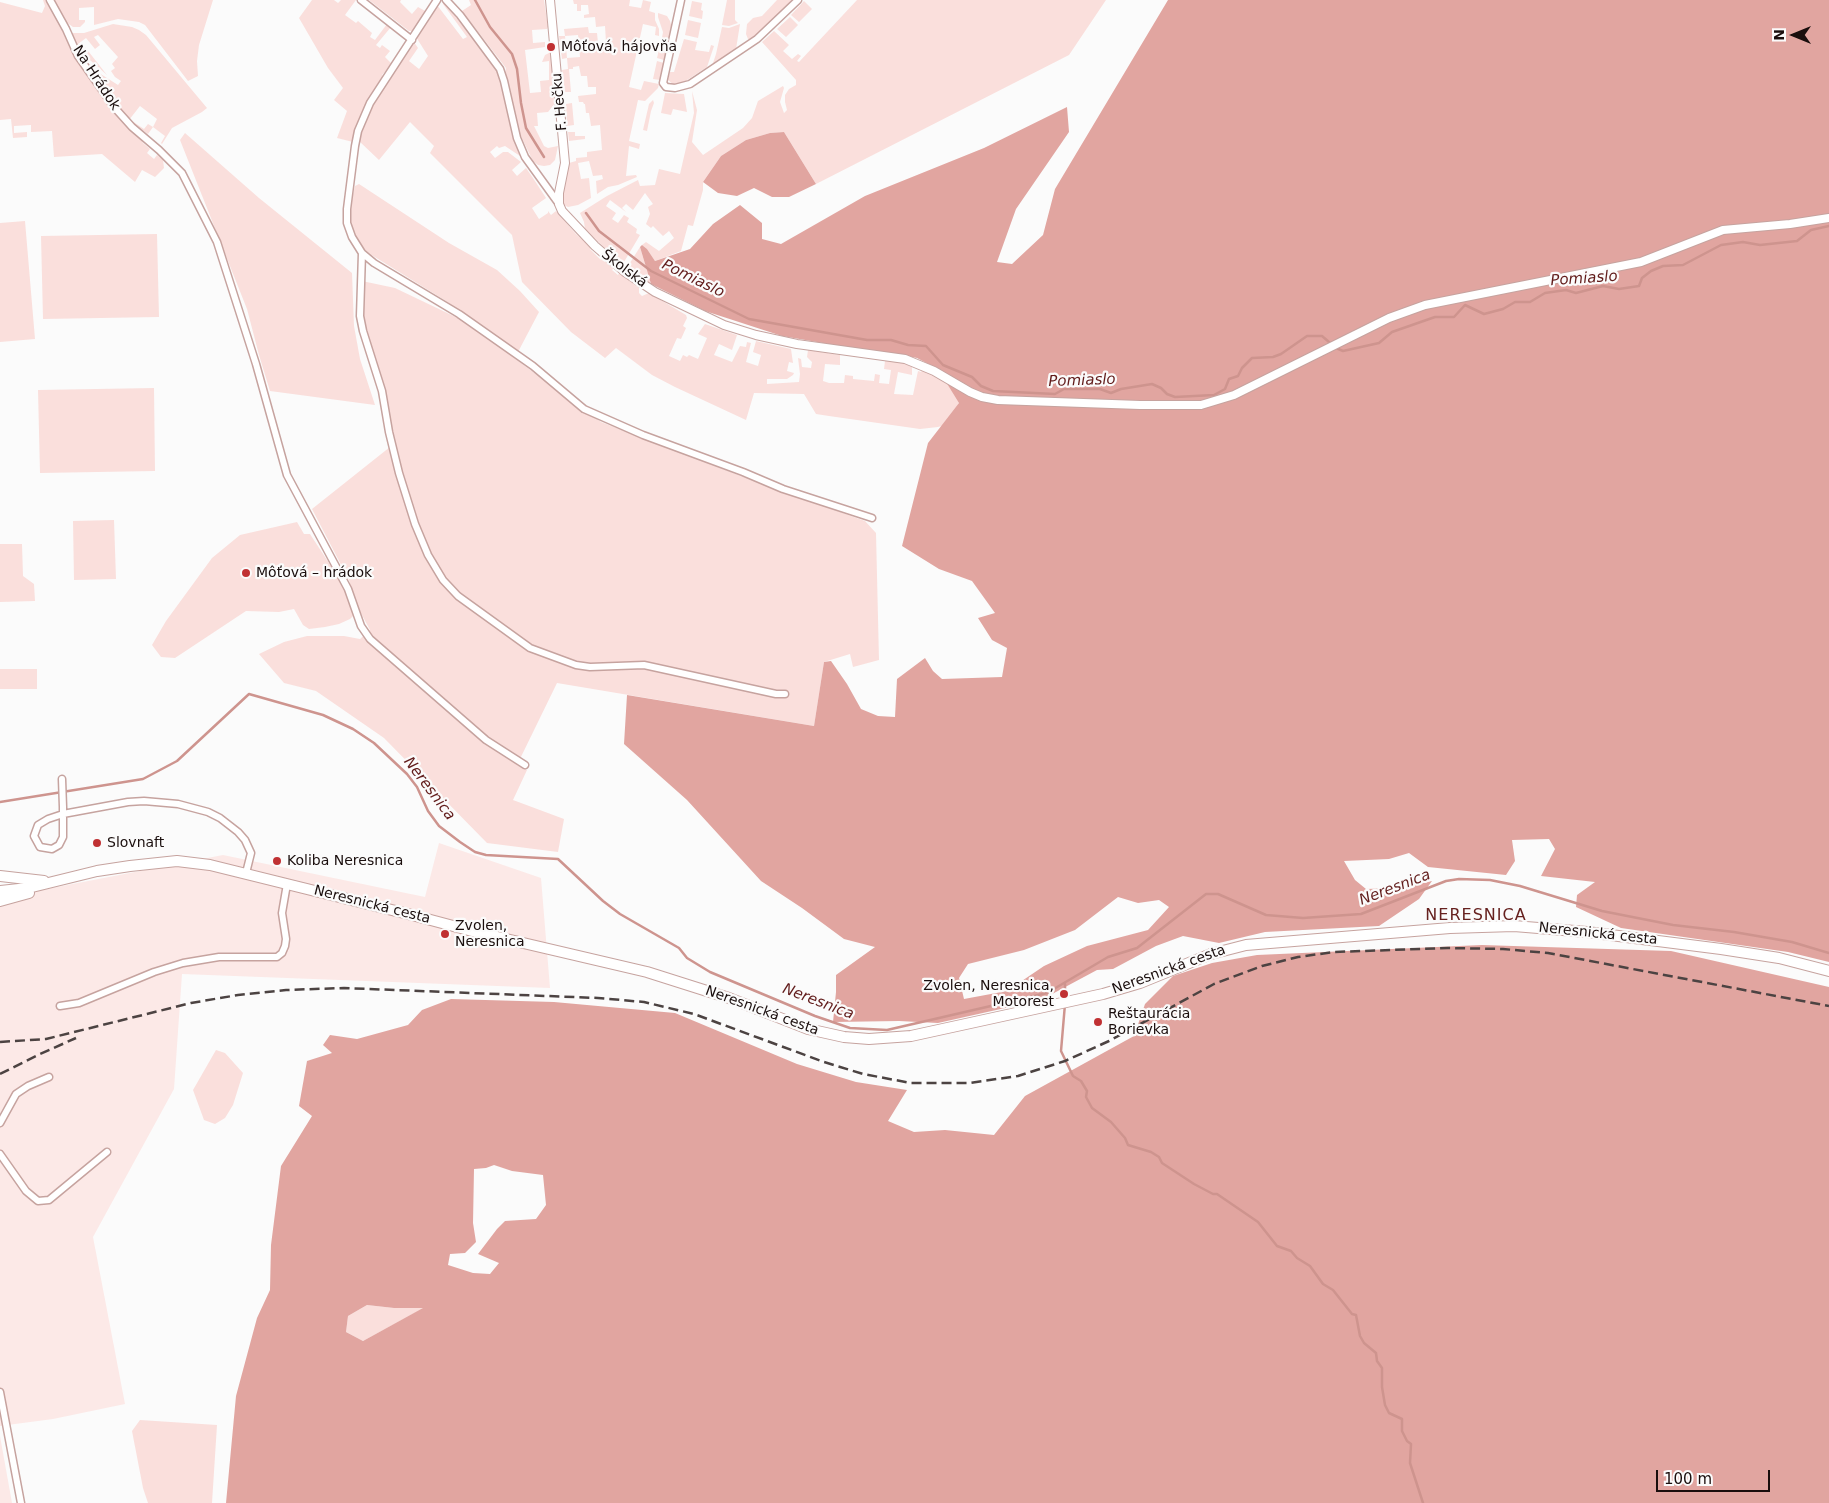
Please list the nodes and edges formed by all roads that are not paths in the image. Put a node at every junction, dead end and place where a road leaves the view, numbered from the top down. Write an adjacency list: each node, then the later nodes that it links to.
1 (50, 0): 14 (street, Na Hrádok)
2 (361, 0): 8 (street)
3 (437, 0): 8 (street)
4 (446, 0): 9 (street, Školská)
5 (550, 0): 9 (street, F. Hečku)
6 (681, 0): 7 (street)
7 (798, 0)
8 (412, 40): 11 (street)
9 (559, 204): 10 (street, Školská)
10 (1829, 218)
11 (362, 252): 12 (street); 13 (street)
12 (872, 518)
13 (785, 694)
14 (525, 765)
15 (62, 779): 16 (street)
16 (63, 811): 16 (street); 17 (street)
17 (246, 873): 19 (main road, Neresnická cesta); 20 (main road, Neresnická cesta)
18 (0, 876): 19 (main road)
19 (55, 882): 21 (main road); 22 (main road)
20 (287, 884): 23 (main road, Neresnická cesta); 24 (street)
21 (0, 891)
22 (0, 902)
23 (1829, 971)
24 (60, 1006)
25 (49, 1078): 26 (street)
26 (0, 1123)
27 (107, 1152): 28 (street)
28 (0, 1154)
29 (0, 1392): 30 (street)
30 (21, 1503)

